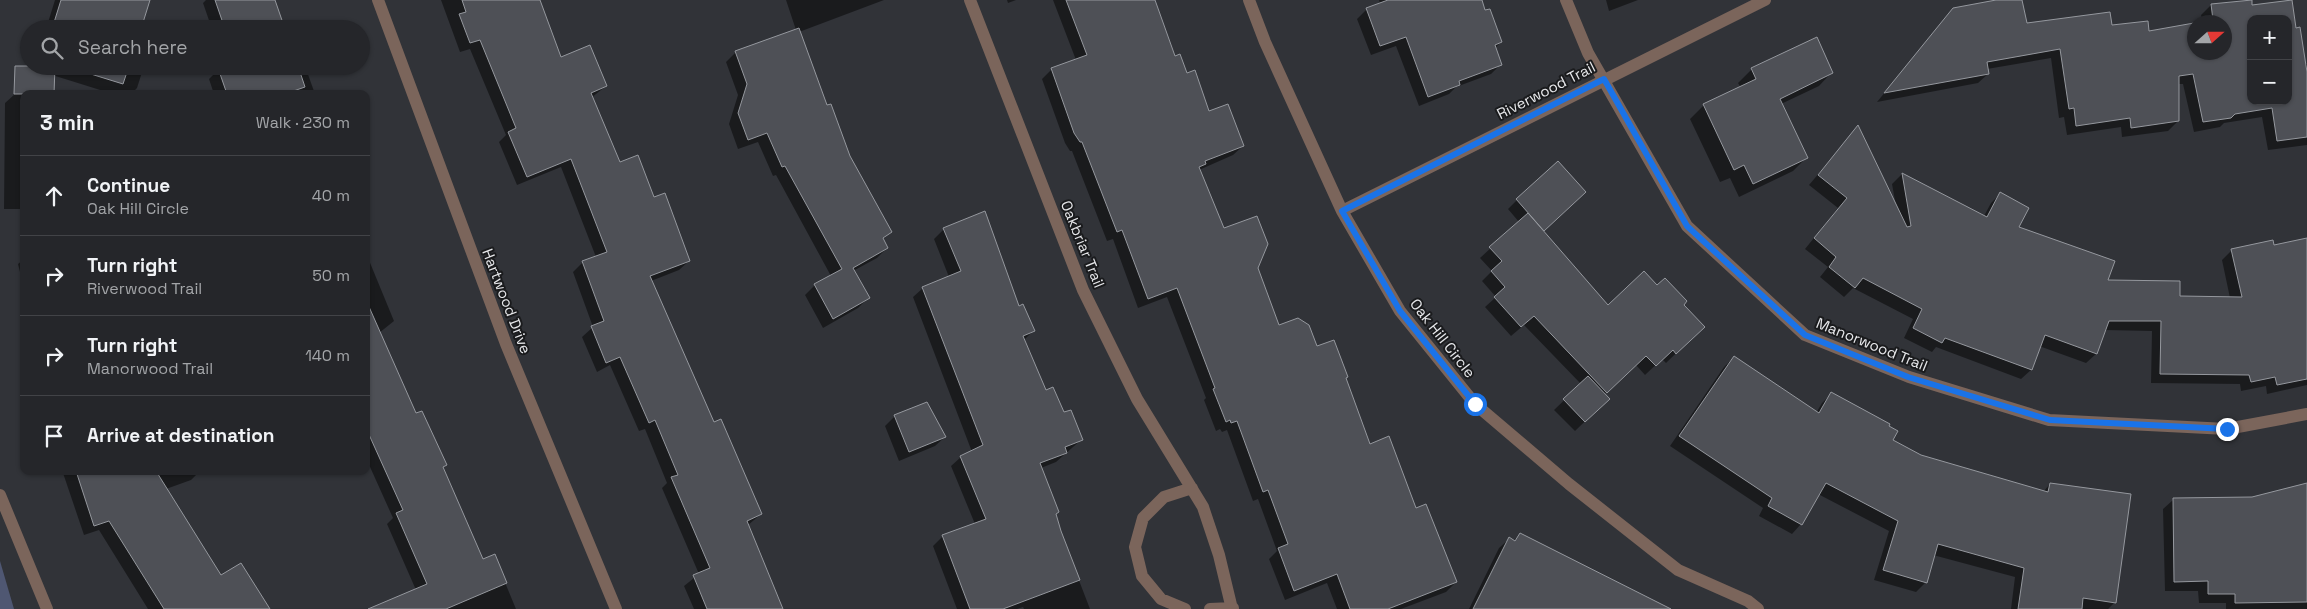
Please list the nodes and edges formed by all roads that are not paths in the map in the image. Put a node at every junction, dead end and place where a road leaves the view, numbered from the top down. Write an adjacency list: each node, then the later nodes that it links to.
1 (378, 0): 14 (street, Hartwood Drive)
2 (970, 0): 9 (street, Oakbriar Trail)
3 (1249, 0): 7 (street, Oak Hill Circle)
4 (1566, 0): 6 (street, Manorwood Trail)
5 (1765, 0): 6 (street, Riverwood Trail)
6 (1604, 79): 7 (street, Riverwood Trail); 8 (street, Manorwood Trail)
7 (1342, 211): 11 (street, Oak Hill Circle)
8 (2307, 414)
9 (1192, 488): 12 (street, Oakbriar Trail); 15 (street)
10 (0, 496): 13 (street)
11 (1746, 605): 17 (street, Oak Hill Circle)
12 (1232, 608): 16 (street, Oakbriar Trail)
13 (47, 609)
14 (616, 609)
15 (1185, 609)
16 (1210, 609)
17 (1758, 609)

